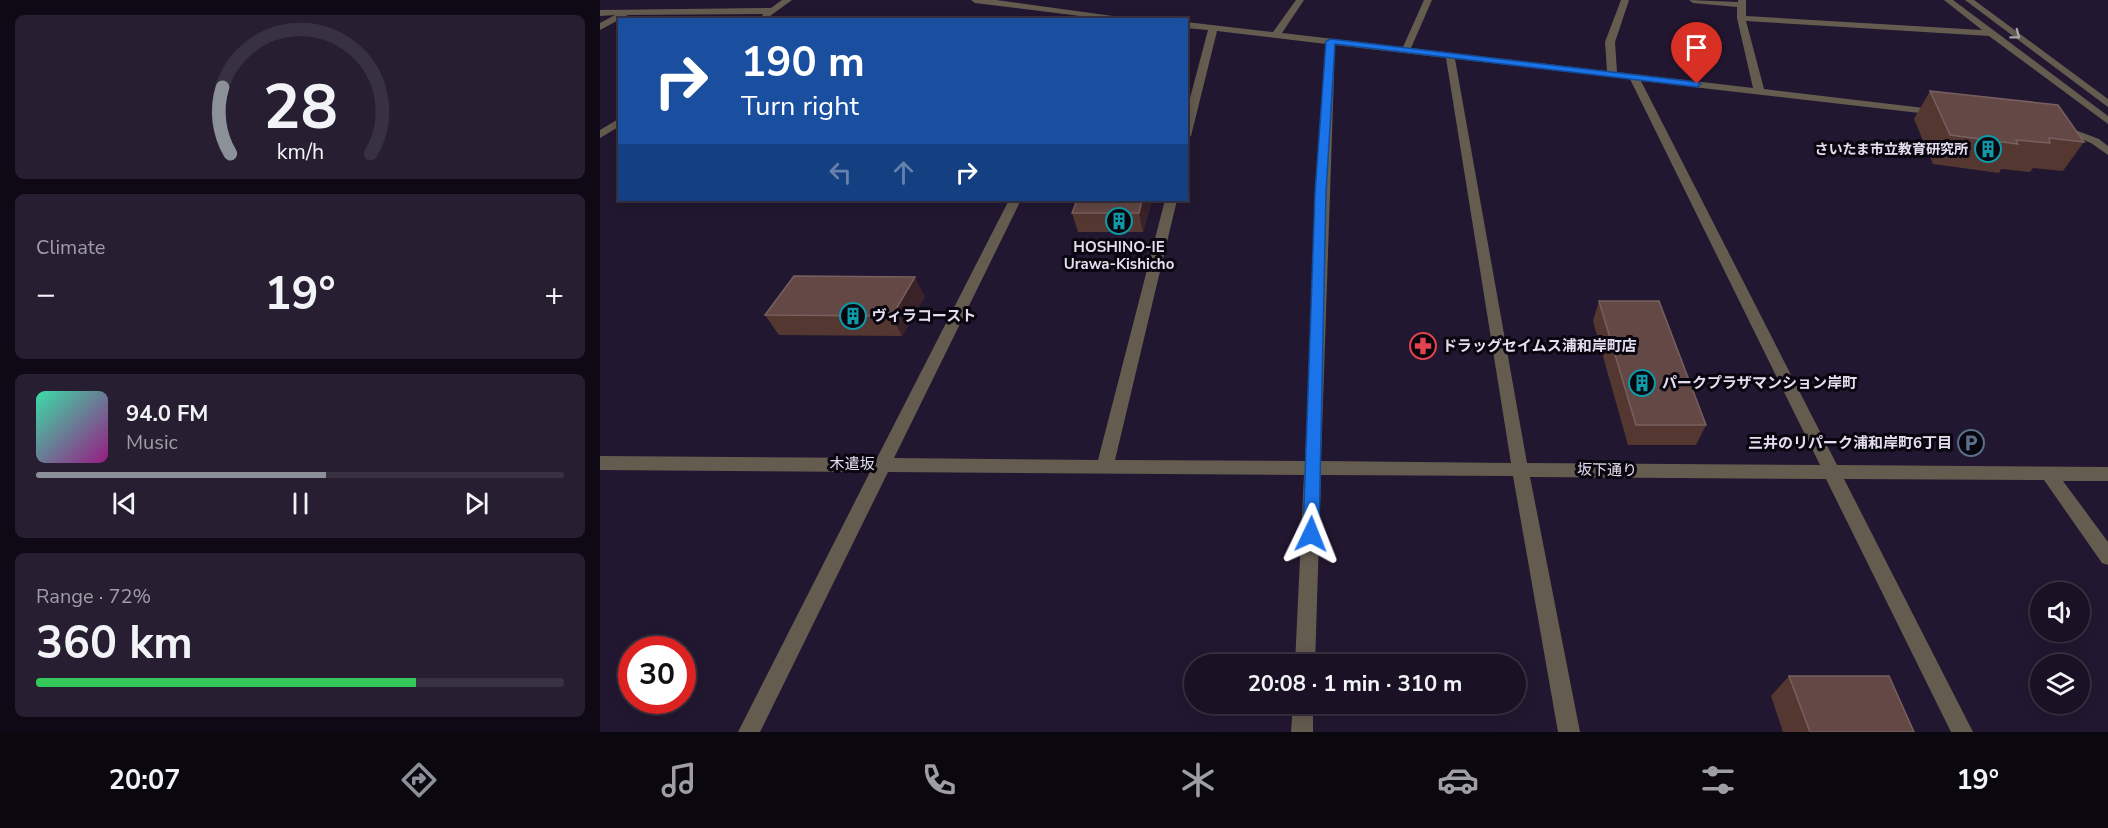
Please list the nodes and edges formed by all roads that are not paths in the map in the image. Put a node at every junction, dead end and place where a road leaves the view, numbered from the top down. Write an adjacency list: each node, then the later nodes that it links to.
1 (637, 0): 13 (street)
2 (788, 0): 14 (street)
3 (975, 0): 12 (street)
4 (1047, 0): 12 (street)
5 (1300, 0): 23 (street)
6 (1428, 0): 25 (street)
7 (1625, 0): 27 (street)
8 (1693, 0): 11 (street)
9 (1948, 0): 22 (street)
10 (1970, 0): 30 (street, one-way to 30)
11 (1742, 2): 18 (street)
12 (1040, 8): 17 (street)
13 (629, 11): 14 (street); 15 (street); 20 (street)
14 (773, 11): 16 (street)
15 (600, 12)
16 (764, 18)
17 (1103, 18)
18 (1741, 18): 22 (street); 29 (street)
19 (1188, 25): 21 (street)
20 (600, 27)
21 (1213, 28): 23 (street); 35 (street)
22 (1990, 33): 32 (street)
23 (1276, 35): 24 (street)
24 (1331, 41): 25 (street); 43 (street)
25 (1406, 50): 26 (street)
26 (1450, 55): 27 (street); 44 (street)
27 (1612, 75): 28 (street)
28 (1635, 79): 29 (street); 45 (street)
29 (1758, 90): 31 (street)
30 (2108, 104)
31 (1950, 113)
32 (2108, 121)
33 (618, 122): 36 (street)
34 (2044, 125): 37 (street)
35 (1188, 128)
36 (600, 135)
37 (2108, 152)
38 (1014, 201): 41 (street)
39 (1171, 201): 42 (street)
40 (600, 463): 41 (street, 木遣坂)
41 (882, 465): 42 (street, 木遣坂); 51 (street)
42 (1105, 465): 43 (street, 坂下通り)
43 (1314, 468): 44 (street, 坂下通り); 49 (street)
44 (1520, 469): 45 (street, 坂下通り); 53 (street)
45 (1830, 472): 46 (street, 坂下通り); 54 (street)
46 (2049, 474): 47 (street, 坂下通り); 48 (street)
47 (2108, 474)
48 (2108, 557)
49 (1305, 654)
50 (1303, 714): 52 (street)
51 (749, 732)
52 (1302, 732)
53 (1569, 732)
54 (1962, 732)

